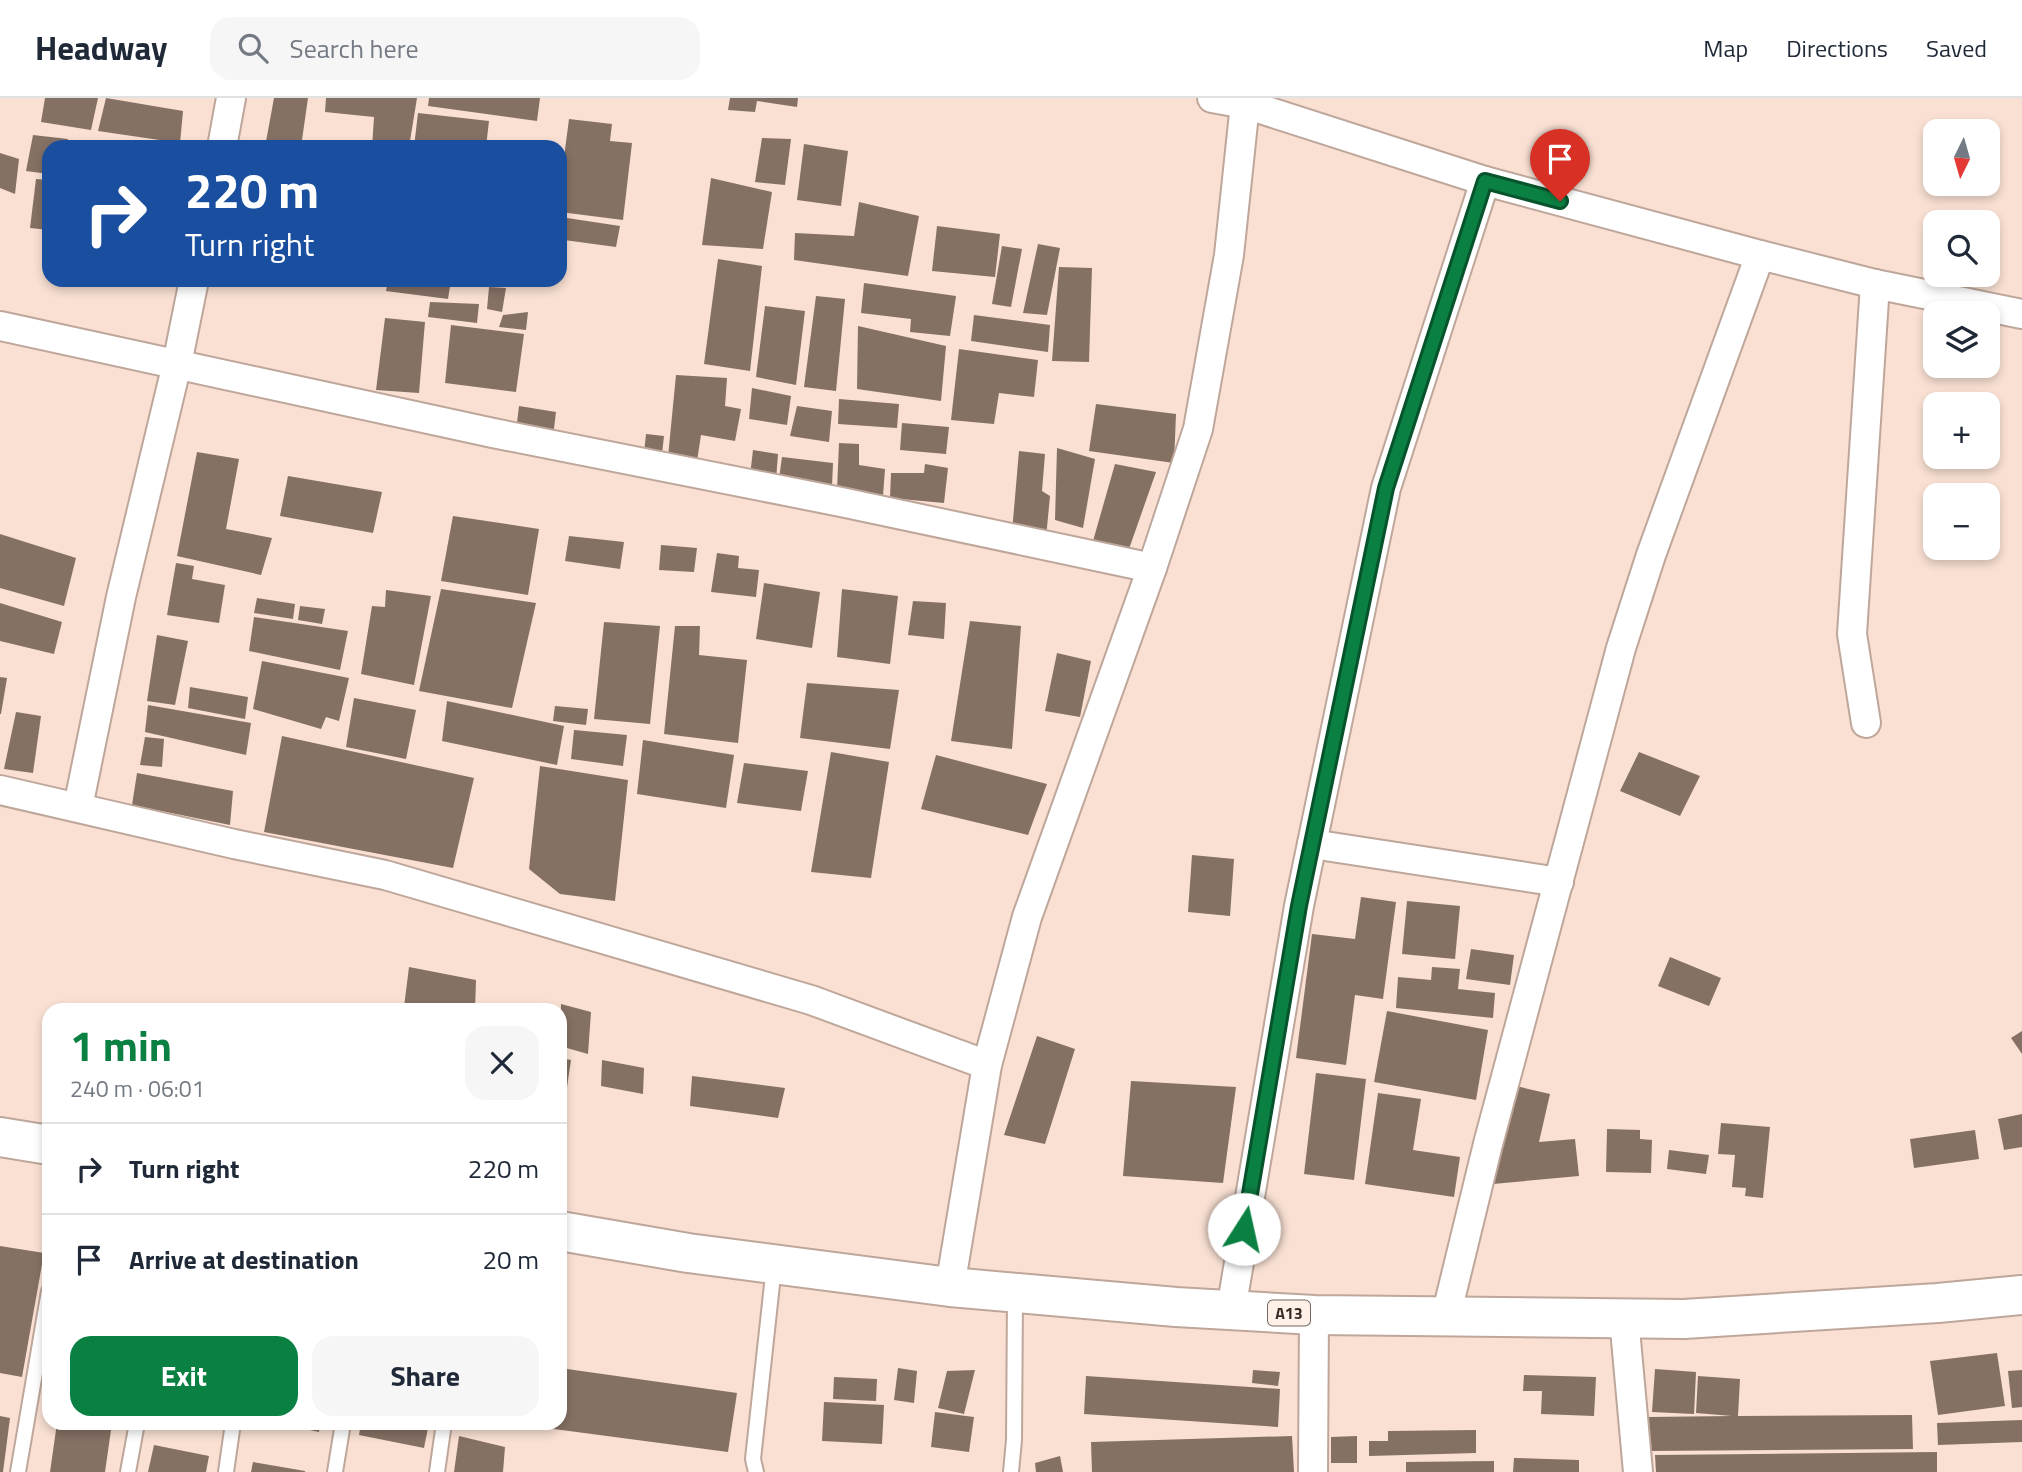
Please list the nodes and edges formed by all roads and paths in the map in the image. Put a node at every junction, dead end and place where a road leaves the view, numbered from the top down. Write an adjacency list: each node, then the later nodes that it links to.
1 (231, 98): 4 (street)
2 (1212, 98): 3 (street)
3 (1245, 104): 5 (street); 12 (street)
4 (223, 140)
5 (1485, 181): 6 (street); 16 (street)
6 (1760, 255): 7 (street); 17 (street)
7 (1875, 284): 9 (street); 13 (street)
8 (193, 287): 11 (street)
9 (2022, 314)
10 (0, 326): 11 (street)
11 (177, 364): 12 (street); 15 (street)
12 (1152, 568): 18 (street)
13 (1866, 723)
14 (0, 790): 15 (street)
15 (78, 807): 18 (street)
16 (1312, 844): 17 (street); 26 (street)
17 (1559, 882): 28 (street)
18 (987, 1065): 23 (street)
19 (0, 1137): 20 (highway)
20 (42, 1143)
21 (567, 1232): 22 (highway, A13)
22 (774, 1265): 23 (highway, A13); 40 (lane)
23 (950, 1287): 24 (highway, A13)
24 (1015, 1293): 26 (highway, A13); 41 (lane)
25 (2022, 1295): 29 (highway, A13)
26 (1231, 1310): 27 (highway, A13)
27 (1314, 1315): 28 (highway, A13); 42 (street)
28 (1446, 1316): 29 (highway, A13)
29 (1624, 1318): 43 (street)
30 (42, 1332): 35 (lane)
31 (136, 1430): 36 (lane)
32 (232, 1430): 37 (lane)
33 (342, 1430): 38 (lane)
34 (443, 1430): 39 (lane)
35 (18, 1472)
36 (128, 1472)
37 (226, 1472)
38 (335, 1472)
39 (437, 1472)
40 (756, 1472)
41 (1011, 1472)
42 (1313, 1472)
43 (1637, 1472)

